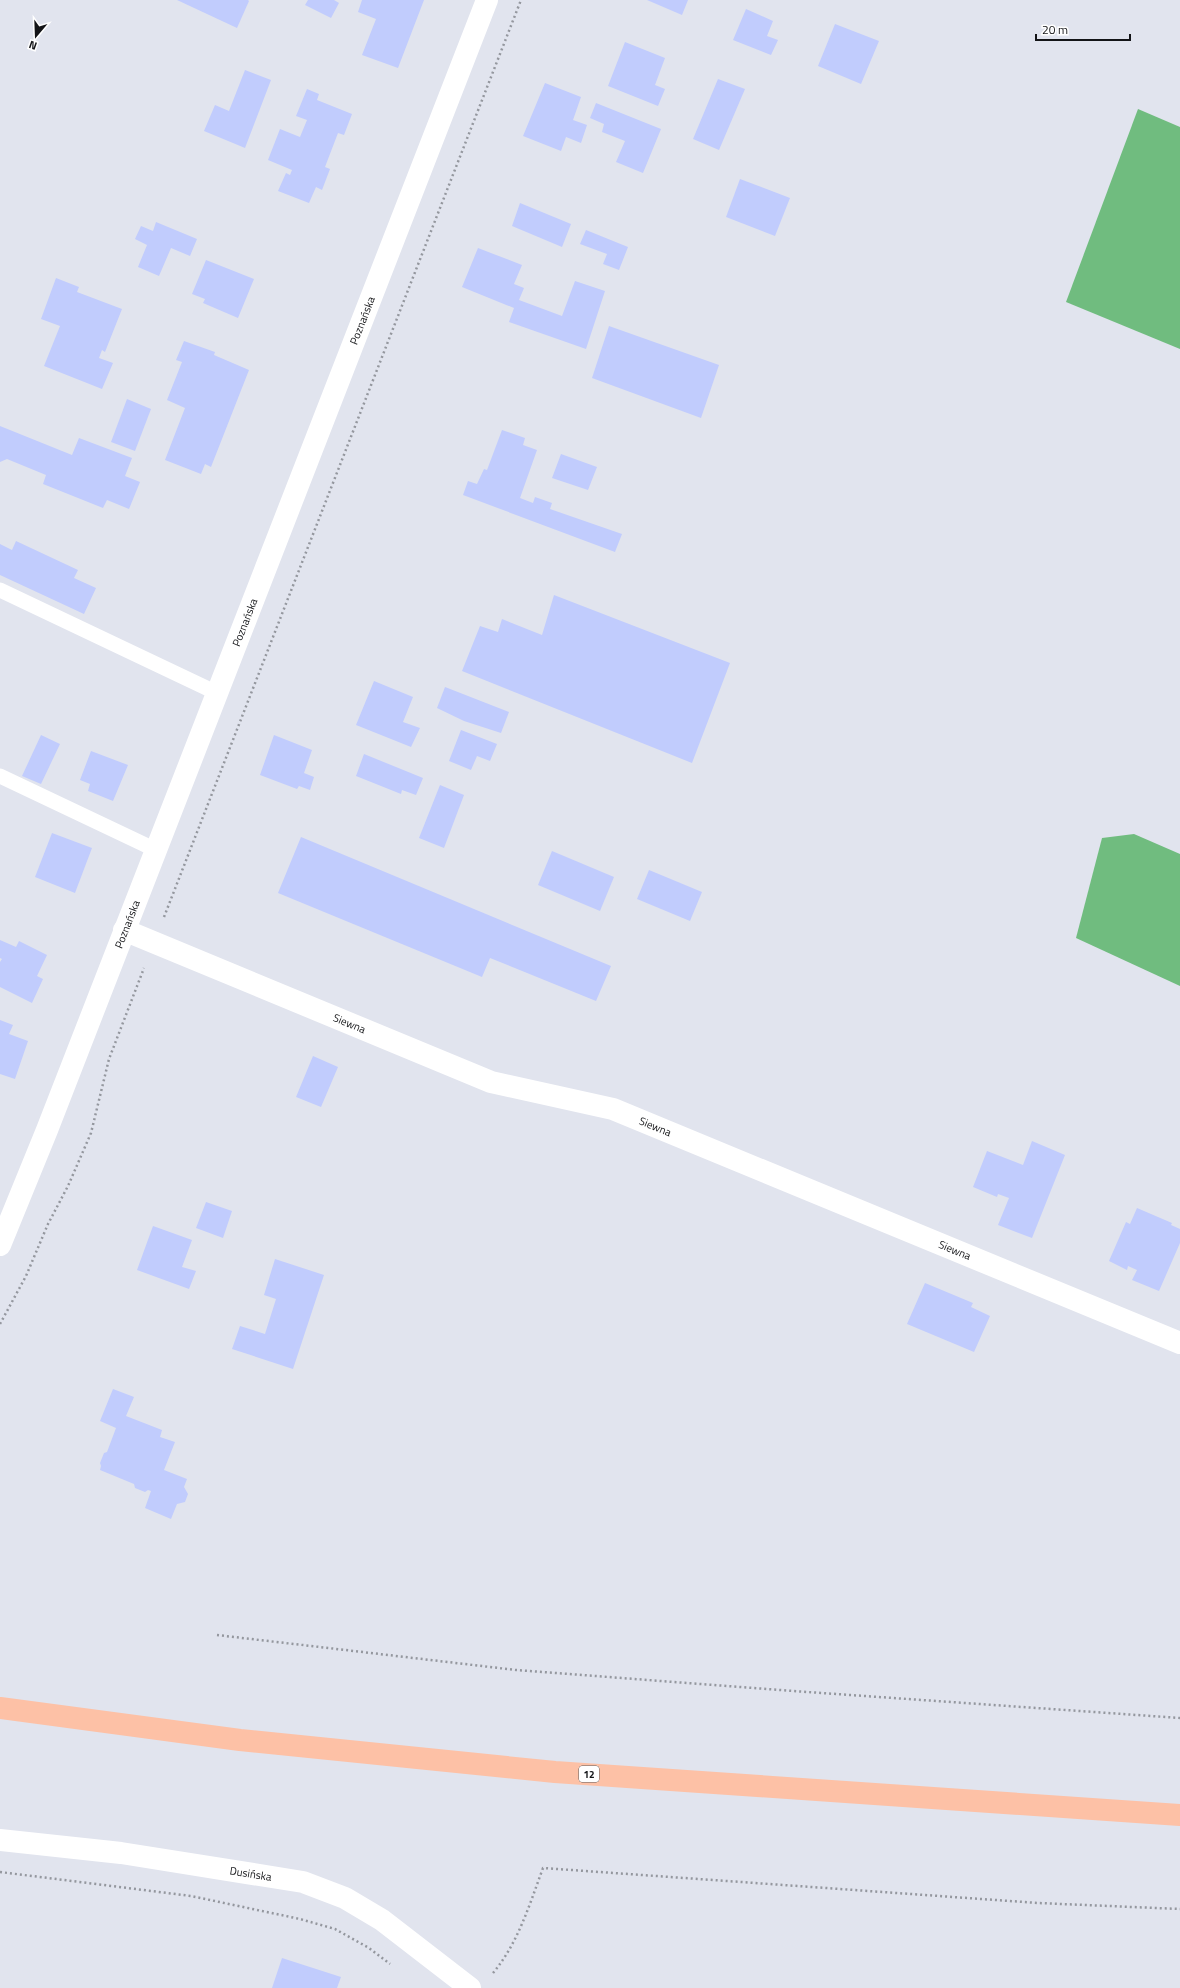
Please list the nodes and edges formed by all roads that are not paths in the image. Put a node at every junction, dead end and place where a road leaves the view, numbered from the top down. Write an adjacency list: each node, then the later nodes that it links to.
1 (487, 0): 3 (street, Poznańska)
2 (0, 590): 3 (lane)
3 (217, 693): 5 (street, Poznańska)
4 (0, 776): 5 (lane)
5 (156, 850): 6 (street, Poznańska)
6 (124, 930): 7 (street, Poznańska); 8 (street, Siewna)
7 (0, 1245)
8 (1180, 1343)
9 (0, 1708): 10 (main road, 12)
10 (1180, 1815)
11 (0, 1840): 12 (street, Dusińska)
12 (470, 1988)

